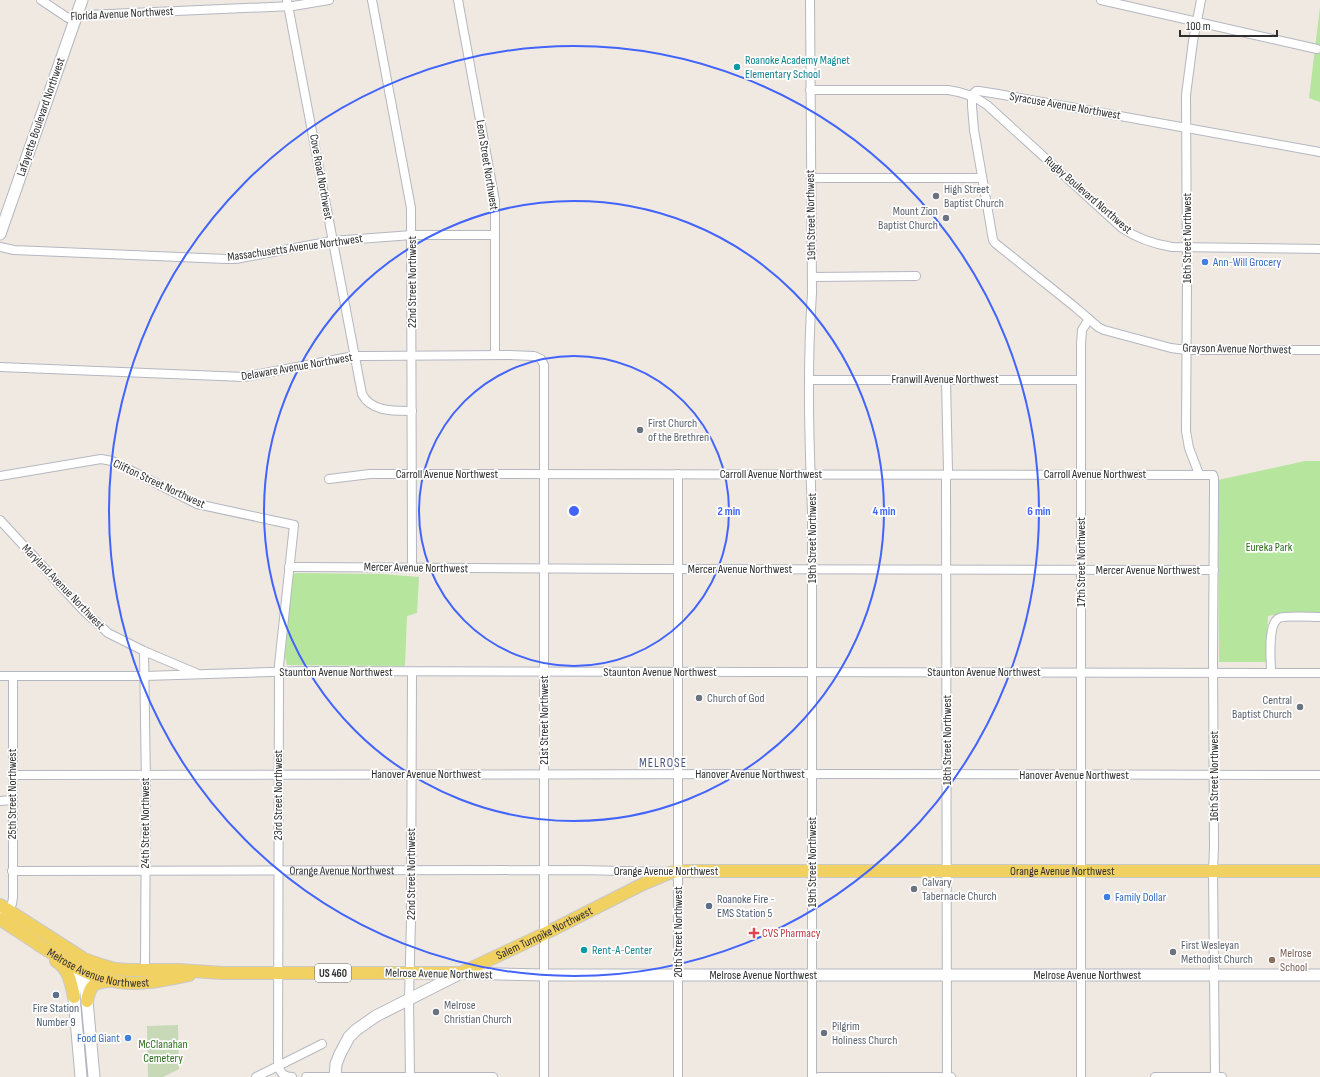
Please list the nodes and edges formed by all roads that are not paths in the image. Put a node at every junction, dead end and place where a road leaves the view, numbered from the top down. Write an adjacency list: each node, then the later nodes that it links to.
1 (41, 0): 10 (street, Florida Avenue Northwest)
2 (82, 0): 10 (street, Lafayette Boulevard Northwest)
3 (329, 0): 9 (street, Florida Avenue Northwest)
4 (372, 0): 20 (street, 22nd Street Northwest)
5 (458, 0): 21 (street, Leon Street Northwest)
6 (810, 0): 13 (street, 19th Street Northwest)
7 (1101, 0): 11 (street)
8 (1201, 0): 11 (street, 16th Street Northwest)
9 (288, 3): 10 (street, Florida Avenue Northwest); 22 (street, Cove Road Northwest)
10 (77, 17): 19 (street, Lafayette Boulevard Northwest)
11 (1197, 22): 12 (street); 15 (street, 16th Street Northwest)
12 (1317, 49)
13 (810, 90): 14 (street, Syracuse Avenue Northwest); 17 (street, 19th Street Northwest)
14 (972, 96): 15 (street, Syracuse Avenue Northwest); 18 (street); 23 (street, Rugby Boulevard Northwest)
15 (1187, 128): 16 (street, Syracuse Avenue Northwest); 23 (street, 16th Street Northwest)
16 (1320, 152)
17 (810, 178): 18 (street); 27 (street, 19th Street Northwest)
18 (982, 178): 28 (street)
19 (0, 234)
20 (412, 235): 21 (street, Massachusetts Avenue Northwest); 22 (street, Massachusetts Avenue Northwest); 32 (street, 22nd Street Northwest)
21 (495, 235): 33 (street, Leon Street Northwest)
22 (332, 241): 24 (street, Massachusetts Avenue Northwest); 31 (street, Cove Road Northwest)
23 (1187, 247): 25 (street, Rugby Boulevard Northwest); 29 (street, 16th Street Northwest)
24 (0, 248)
25 (1320, 250)
26 (916, 276): 27 (street)
27 (812, 277): 36 (street, 19th Street Northwest)
28 (1089, 319): 29 (street, Grayson Avenue Northwest); 38 (street, 17th Street Northwest)
29 (1186, 350): 30 (street, Grayson Avenue Northwest); 46 (street, 16th Street Northwest)
30 (1320, 350)
31 (354, 356): 32 (street, Delaware Avenue Northwest); 35 (street, Delaware Avenue Northwest); 39 (street, Cove Road Northwest)
32 (412, 356): 33 (street, Delaware Avenue Northwest); 39 (street, 22nd Street Northwest)
33 (495, 356): 34 (street, Delaware Avenue Northwest)
34 (543, 362): 41 (street, 21st Street Northwest)
35 (0, 367)
36 (809, 380): 37 (street, Franwill Avenue Northwest); 43 (street, 19th Street Northwest)
37 (946, 380): 38 (street, Franwill Avenue Northwest); 44 (street, 18th Street Northwest)
38 (1080, 380): 45 (street, 17th Street Northwest)
39 (412, 411): 40 (street, 22nd Street Northwest)
40 (411, 474): 41 (street, Carroll Avenue Northwest); 49 (street, Carroll Avenue Northwest); 53 (street, 22nd Street Northwest)
41 (544, 474): 42 (street, Carroll Avenue Northwest); 54 (street, 21st Street Northwest)
42 (678, 474): 43 (street, Carroll Avenue Northwest); 55 (street, 20th Street Northwest)
43 (811, 474): 44 (street, Carroll Avenue Northwest); 58 (street, 19th Street Northwest)
44 (947, 474): 45 (street, Carroll Avenue Northwest); 56 (street, 18th Street Northwest)
45 (1081, 474): 46 (street, Carroll Avenue Northwest); 57 (street, 17th Street Northwest)
46 (1199, 474): 47 (street, Carroll Avenue Northwest)
47 (1213, 475): 59 (street, 16th Street Northwest)
48 (0, 476): 51 (street, Clifton Street Northwest)
49 (329, 479)
50 (0, 520): 61 (street, Maryland Avenue Northwest)
51 (294, 525): 52 (street, 23rd Street Northwest)
52 (290, 568): 53 (street, Mercer Avenue Northwest); 62 (street, 23rd Street Northwest)
53 (412, 568): 54 (street, Mercer Avenue Northwest)
54 (544, 569): 55 (street, Mercer Avenue Northwest); 64 (street, 21st Street Northwest)
55 (678, 569): 58 (street, Mercer Avenue Northwest); 65 (street, 20th Street Northwest)
56 (947, 569): 57 (street, Mercer Avenue Northwest); 58 (street, Mercer Avenue Northwest); 67 (street, 18th Street Northwest)
57 (1081, 569): 59 (street, Mercer Avenue Northwest); 68 (street, 17th Street Northwest)
58 (812, 570): 66 (street, 19th Street Northwest)
59 (1214, 570): 69 (street, 16th Street Northwest)
60 (1320, 617): 70 (street)
61 (144, 651): 72 (street, Maryland Avenue Northwest); 75 (street, 24th Street Northwest)
62 (279, 672): 63 (street, Staunton Avenue Northwest); 72 (street, Staunton Avenue Northwest); 76 (street, 23rd Street Northwest)
63 (412, 672): 64 (street, Staunton Avenue Northwest); 77 (street, 22nd Street Northwest)
64 (544, 672): 65 (street, Staunton Avenue Northwest); 78 (street, 21st Street Northwest)
65 (678, 672): 66 (street, Staunton Avenue Northwest); 79 (street, 20th Street Northwest)
66 (812, 672): 67 (street, Staunton Avenue Northwest); 80 (street, 19th Street Northwest)
67 (946, 672): 68 (street, Staunton Avenue Northwest); 83 (street, 18th Street Northwest)
68 (1080, 672): 69 (street, Staunton Avenue Northwest); 84 (street, 17th Street Northwest)
69 (1214, 672): 70 (street, Staunton Avenue Northwest); 85 (street, 16th Street Northwest)
70 (1271, 672): 71 (street, Staunton Avenue Northwest)
71 (1320, 673)
72 (198, 674): 75 (street, Staunton Avenue Northwest)
73 (0, 676): 74 (street, Staunton Avenue Northwest)
74 (13, 676): 75 (street, Staunton Avenue Northwest); 81 (street, 25th Street Northwest)
75 (145, 676): 82 (street, 24th Street Northwest)
76 (278, 774): 77 (street, Hanover Avenue Northwest); 82 (street, Hanover Avenue Northwest); 91 (street, 23rd Street Northwest)
77 (412, 774): 78 (street, Hanover Avenue Northwest); 92 (street, 22nd Street Northwest)
78 (544, 774): 79 (street, Hanover Avenue Northwest); 93 (street, 21st Street Northwest)
79 (678, 774): 80 (street, Hanover Avenue Northwest); 99 (street, 20th Street Northwest)
80 (812, 774): 83 (street, Hanover Avenue Northwest); 94 (street, 19th Street Northwest)
81 (12, 775): 82 (street, Hanover Avenue Northwest); 87 (street, 25th Street Northwest)
82 (146, 775): 90 (street, 24th Street Northwest)
83 (946, 775): 84 (street, Hanover Avenue Northwest); 95 (street, 18th Street Northwest)
84 (1081, 775): 85 (street, Hanover Avenue Northwest); 96 (street, 17th Street Northwest)
85 (1214, 775): 86 (street, Hanover Avenue Northwest); 97 (street, 16th Street Northwest)
86 (1320, 775)
87 (12, 800): 88 (street); 89 (street, 25th Street Northwest)
88 (0, 801)
89 (12, 871): 90 (street, Orange Avenue Northwest); 100 (street, 25th Street Northwest)
90 (145, 871): 91 (street, Orange Avenue Northwest); 104 (street, 24th Street Northwest)
91 (278, 871): 92 (street, Orange Avenue Northwest); 107 (street, 23rd Street Northwest)
92 (411, 871): 93 (street, Orange Avenue Northwest); 108 (street, 22nd Street Northwest)
93 (544, 871): 99 (street, Orange Avenue Northwest); 102 (street, 21st Street Northwest)
94 (812, 871): 95 (main road, Orange Avenue Northwest / US 460); 99 (main road, Orange Avenue Northwest / US 460); 112 (street, 19th Street Northwest)
95 (946, 871): 96 (main road, Orange Avenue Northwest / US 460); 113 (street, 18th Street Northwest)
96 (1080, 871): 97 (main road, Orange Avenue Northwest / US 460); 114 (street, 17th Street Northwest)
97 (1213, 871): 98 (main road, Orange Avenue Northwest / US 460); 115 (street, 16th Street Northwest)
98 (1320, 871)
99 (674, 872): 102 (main road, Salem Turnpike Northwest / US 460); 111 (street, 20th Street Northwest)
100 (2, 912): 101 (main road, Melrose Avenue Northwest / US 460); 103 (main road, Melrose Avenue Northwest / US 460)
101 (15, 929): 105 (main road, Melrose Avenue Northwest / US 460); 118 (main road)
102 (544, 934): 109 (main road, Salem Turnpike Northwest / US 460); 110 (street, 21st Street Northwest)
103 (69, 949): 104 (main road, Melrose Avenue Northwest / US 460); 105 (main road)
104 (145, 970): 105 (main road); 106 (main road, Melrose Avenue Northwest / US 460)
105 (83, 971): 117 (main road, Melrose Avenue Northwest / US 460); 118 (street); 120 (street)
106 (206, 972): 107 (main road, Melrose Avenue Northwest / US 460); 117 (main road, Melrose Avenue Northwest / US 460)
107 (278, 973): 108 (main road, Melrose Avenue Northwest / US 460); 122 (street, 23rd Street Northwest)
108 (411, 973): 109 (main road, Melrose Avenue Northwest / US 460); 119 (street, 22nd Street Northwest)
109 (461, 973): 110 (street, Melrose Avenue Northwest); 119 (street, Salem Turnpike Northwest)
110 (544, 975): 111 (street, Melrose Avenue Northwest); 131 (street, 21st Street Northwest)
111 (679, 975): 112 (street, Melrose Avenue Northwest); 132 (street, 20th Street Northwest)
112 (812, 975): 113 (street, Melrose Avenue Northwest); 133 (street, 19th Street Northwest)
113 (946, 975): 114 (street, Melrose Avenue Northwest); 137 (street, 18th Street Northwest)
114 (1080, 975): 115 (street, Melrose Avenue Northwest); 139 (street, 17th Street Northwest)
115 (1214, 975): 116 (street, Melrose Avenue Northwest); 141 (street, 16th Street Northwest)
116 (1320, 975)
117 (112, 981): 120 (main road)
118 (74, 997): 124 (street)
119 (410, 999): 123 (street, 22nd Street Northwest); 129 (street, Salem Turnpike Northwest)
120 (87, 1002): 125 (street)
121 (322, 1044): 122 (street)
122 (278, 1065): 126 (street); 127 (street)
123 (410, 1076): 129 (street); 130 (street)
124 (81, 1077)
125 (94, 1077)
126 (256, 1077)
127 (292, 1077)
128 (306, 1077): 129 (street)
129 (335, 1077)
130 (493, 1077)
131 (544, 1077)
132 (678, 1077)
133 (812, 1077)
134 (819, 1077): 135 (street)
135 (881, 1077)
136 (884, 1077): 137 (street)
137 (947, 1077): 138 (street)
138 (952, 1077)
139 (1081, 1077)
140 (1156, 1077): 141 (street)
141 (1215, 1077): 142 (street)
142 (1222, 1077)

